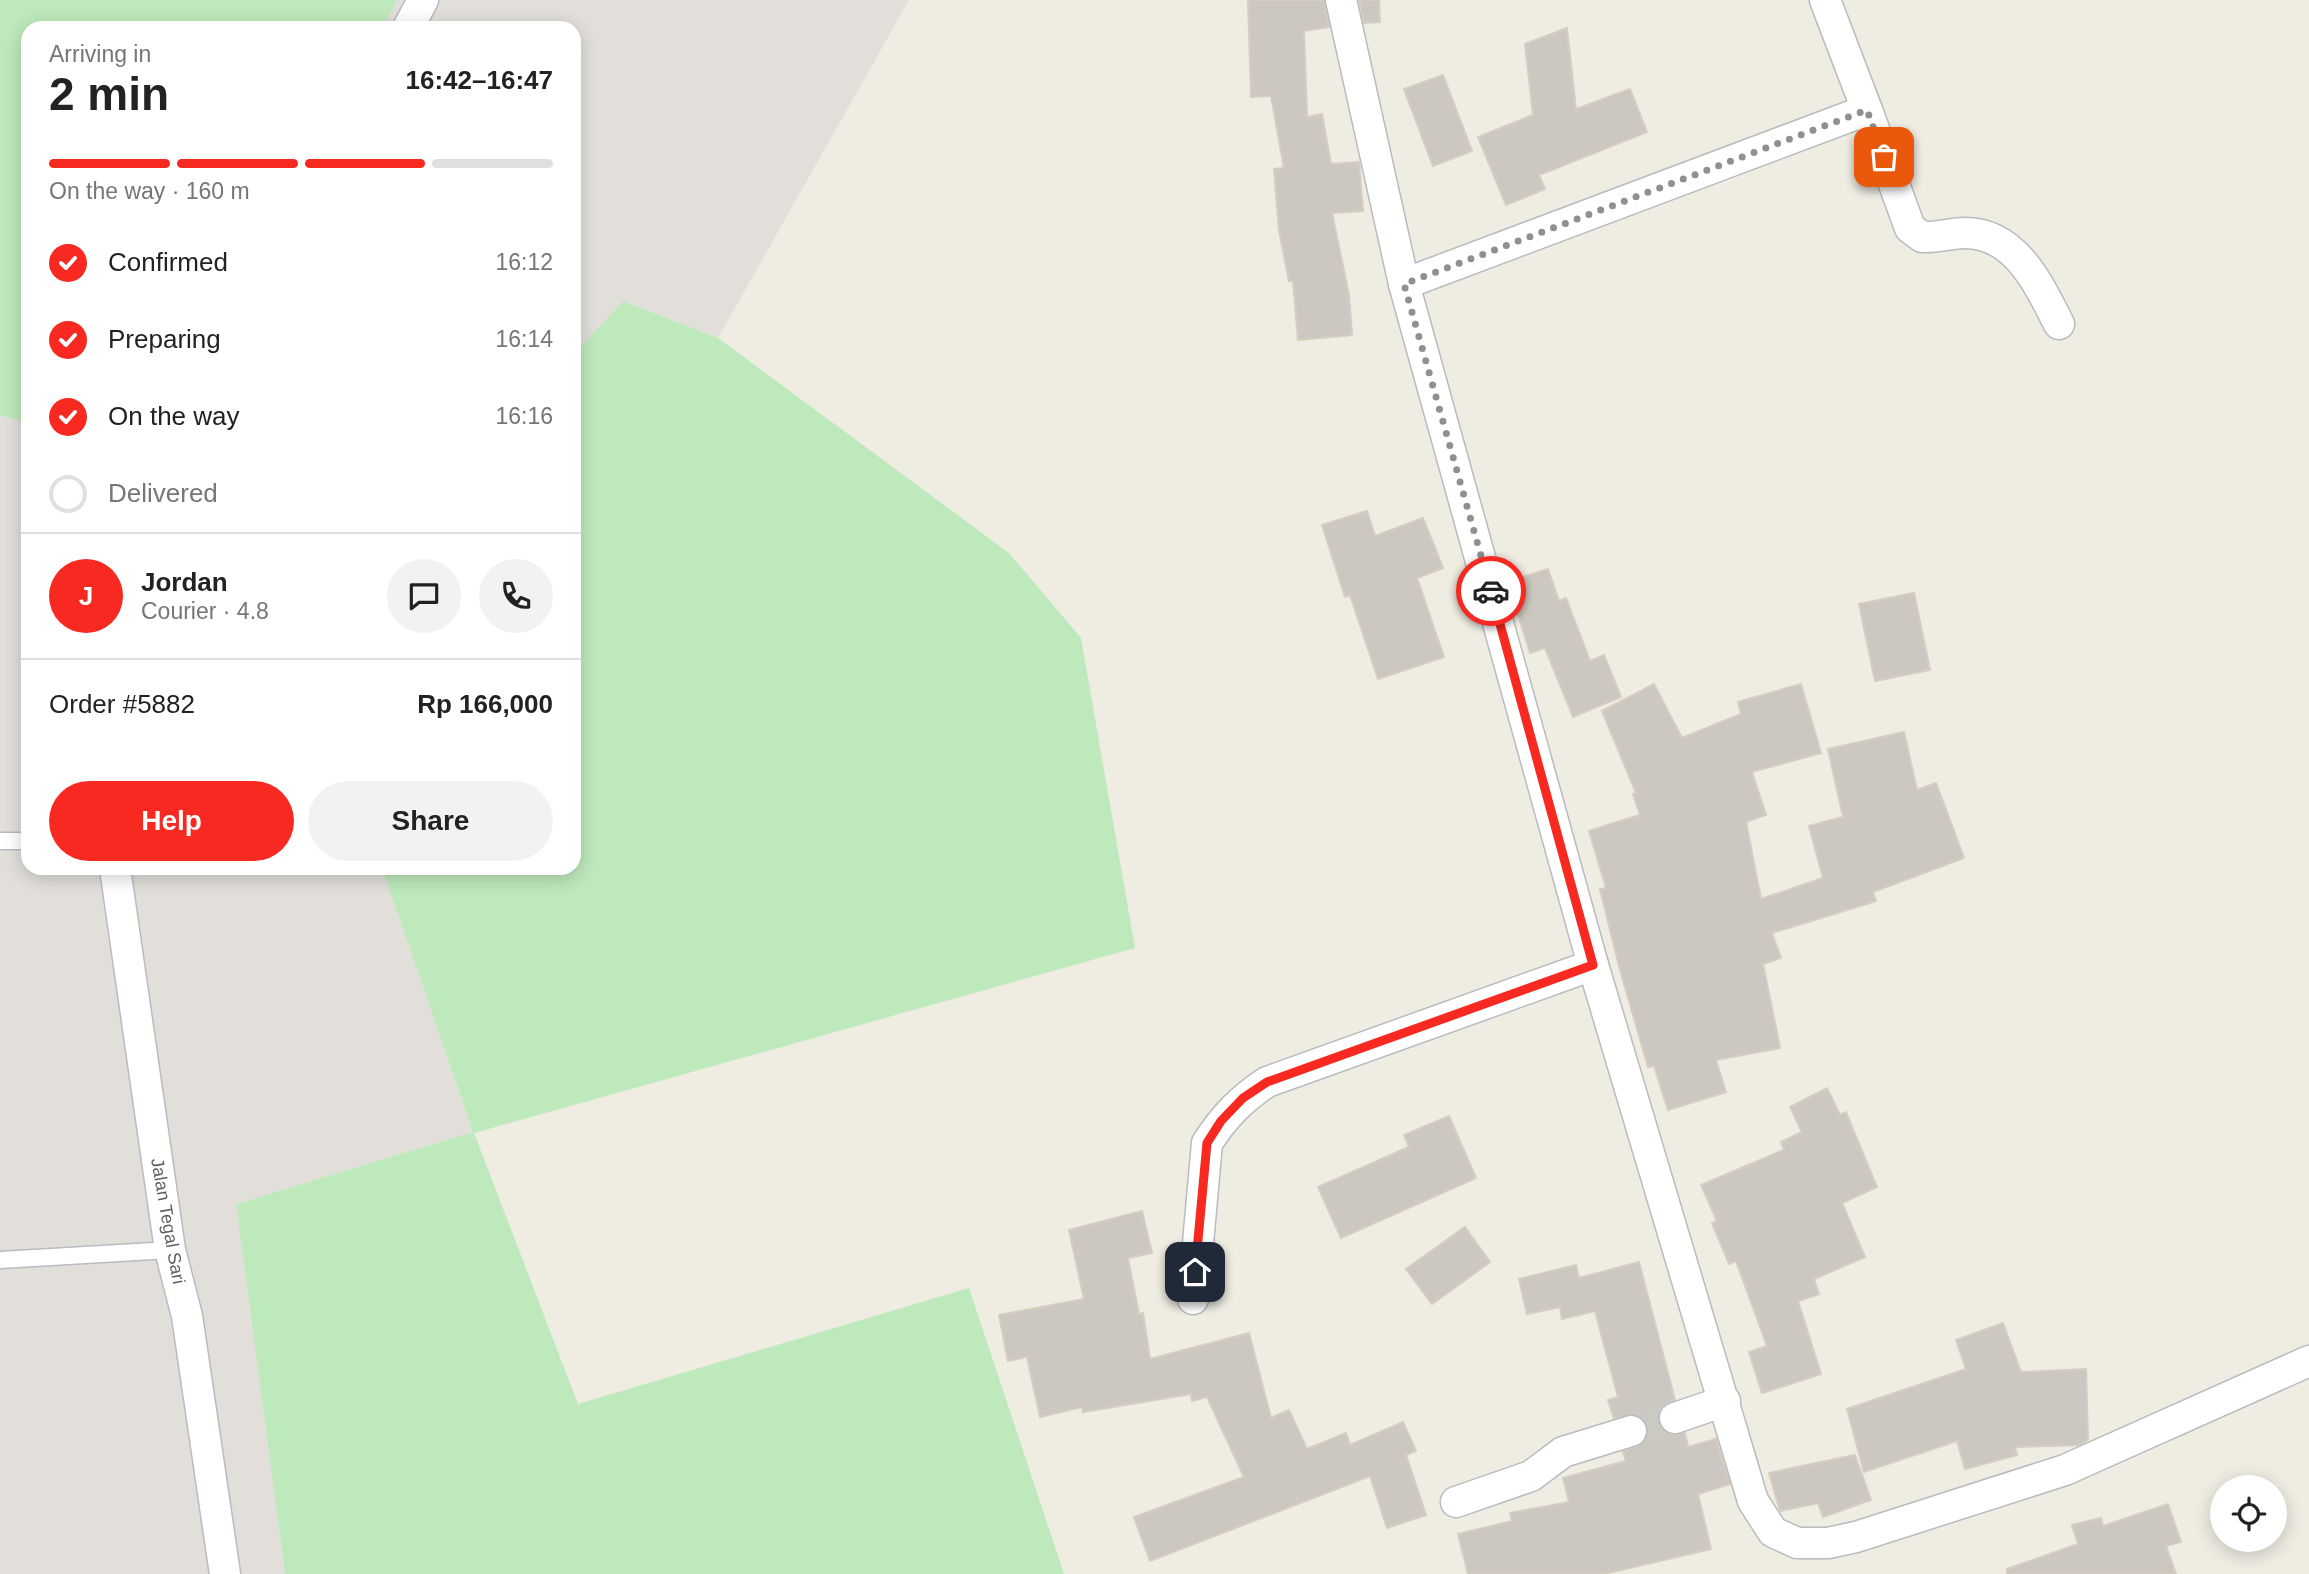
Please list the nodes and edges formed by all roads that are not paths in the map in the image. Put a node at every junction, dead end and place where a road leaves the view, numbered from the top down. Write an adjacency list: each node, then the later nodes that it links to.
1 (423, 0): 4 (street)
2 (1340, 0): 6 (street)
3 (1825, 0): 5 (street)
4 (412, 21)
5 (1867, 110): 6 (street); 7 (street)
6 (1404, 284): 11 (street)
7 (2059, 324)
8 (0, 841): 9 (lane)
9 (21, 841)
10 (116, 875): 12 (street, Jalan Tegal Sari)
11 (1593, 965): 14 (street); 16 (street)
12 (170, 1250): 13 (lane); 20 (street, Jalan Tegal Sari)
13 (0, 1260)
14 (1193, 1299)
15 (2309, 1361): 16 (street)
16 (1726, 1401): 17 (street)
17 (1675, 1418)
18 (1631, 1431): 19 (street)
19 (1456, 1502)
20 (225, 1574)

